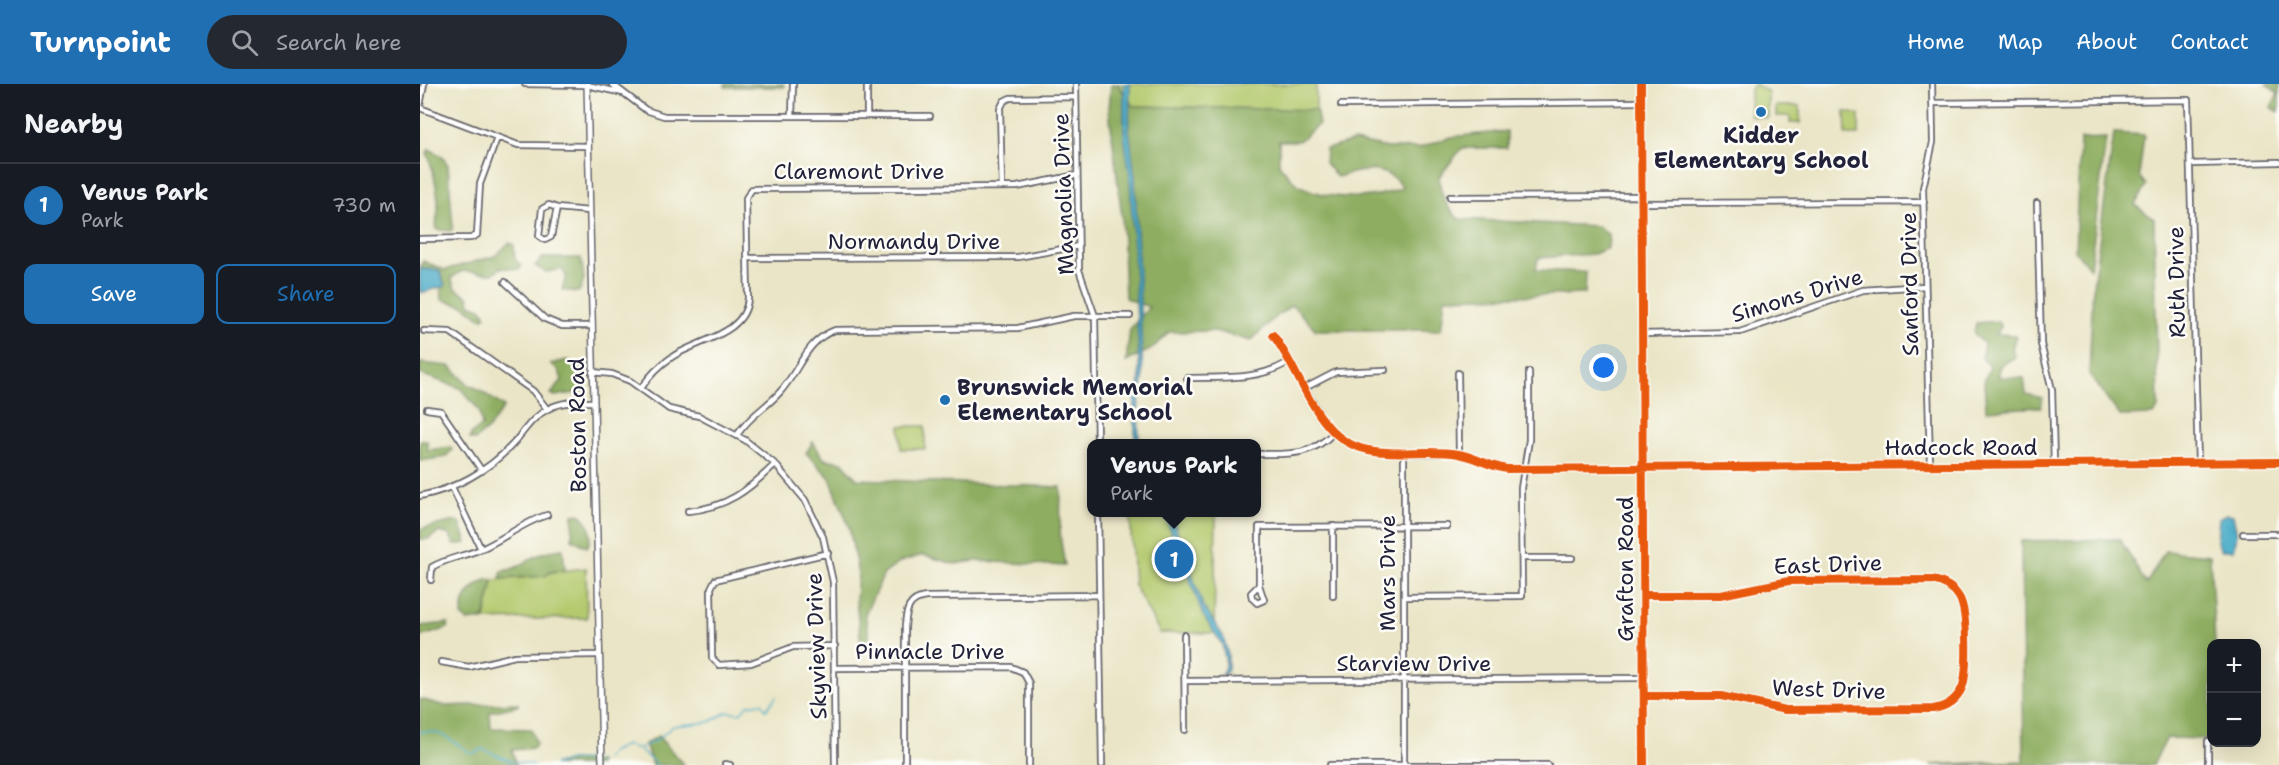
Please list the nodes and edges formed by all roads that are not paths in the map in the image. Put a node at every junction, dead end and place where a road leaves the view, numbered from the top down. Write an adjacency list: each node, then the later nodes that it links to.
1 (424, 84): 15 (street)
2 (525, 84): 3 (street)
3 (587, 84): 10 (street); 20 (street, Boston Road)
4 (612, 84): 10 (street)
5 (793, 84): 16 (street)
6 (867, 84): 17 (street)
7 (1076, 84): 11 (street, Magnolia Drive)
8 (1641, 84): 12 (street, Grafton Road)
9 (1932, 84): 13 (street, Sanford Drive)
10 (627, 94): 16 (street)
11 (1076, 97): 23 (street, Magnolia Drive); 24 (street)
12 (1641, 102): 14 (street); 25 (street, Grafton Road)
13 (1932, 103): 22 (street, Ruth Drive); 27 (street, Sanford Drive)
14 (1341, 105)
15 (420, 107): 19 (street)
16 (792, 116): 17 (street)
17 (867, 116): 18 (street)
18 (930, 116)
19 (496, 138): 20 (street); 32 (street)
20 (587, 146): 31 (street, Boston Road)
21 (2279, 162): 22 (street)
22 (2190, 164): 61 (street, Ruth Drive)
23 (1077, 175): 24 (street, Claremont Drive); 33 (street, Magnolia Drive)
24 (1002, 187): 34 (street, Claremont Drive)
25 (1641, 195): 26 (street); 28 (street, Grafton Road)
26 (1450, 197)
27 (1924, 202): 28 (street); 36 (street, Sanford Drive)
28 (1641, 203): 41 (street, Grafton Road)
29 (2037, 203): 63 (street)
30 (557, 208): 30 (street); 31 (street)
31 (589, 211): 39 (street, Boston Road)
32 (420, 238)
33 (1079, 246): 34 (street, Normandy Drive); 37 (street, Magnolia Drive)
34 (747, 258): 49 (street, Claremont Drive)
35 (505, 282): 39 (street)
36 (1925, 286): 41 (street, Simons Drive); 64 (street, Sanford Drive)
37 (1095, 316): 38 (street); 55 (street); 56 (street, Magnolia Drive)
38 (1130, 316)
39 (591, 326): 45 (street, Boston Road)
40 (424, 331): 52 (street)
41 (1642, 334): 65 (street, Grafton Road)
42 (1273, 335): 43 (street)
43 (1290, 361): 48 (street); 50 (street)
44 (1385, 370): 50 (street)
45 (592, 372): 49 (street, Skyview Drive); 51 (street, Boston Road)
46 (1529, 372): 66 (street)
47 (1458, 373): 59 (street)
48 (1187, 378)
49 (642, 387): 55 (street, Skyview Drive)
50 (1305, 388): 54 (street)
51 (593, 402): 52 (street); 91 (street, Boston Road)
52 (546, 409): 67 (street)
53 (427, 410): 67 (street)
54 (1334, 432): 57 (street); 58 (street)
55 (737, 435): 62 (street, Skyview Drive)
56 (1097, 439)
57 (1404, 453): 59 (street); 74 (street, Mars Drive)
58 (1261, 454)
59 (1459, 454): 66 (street)
60 (2279, 462): 61 (street, Hadcock Road)
61 (2198, 463): 63 (street, Hadcock Road)
62 (775, 464): 70 (street); 79 (street, Skyview Drive)
63 (2054, 464): 64 (street, Hadcock Road)
64 (1930, 465): 65 (street, Hadcock Road)
65 (1643, 468): 66 (street); 85 (street, Grafton Road)
66 (1525, 469): 80 (street)
67 (482, 471): 68 (street)
68 (452, 487): 69 (street); 78 (street)
69 (420, 496)
70 (688, 511)
71 (547, 515): 78 (street)
72 (1098, 517): 84 (street)
73 (1333, 526): 74 (street); 83 (street); 86 (street)
74 (1404, 526): 75 (street); 87 (street, Mars Drive)
75 (1448, 526)
76 (2243, 534): 77 (street)
77 (2279, 534)
78 (481, 549): 82 (street)
79 (828, 553): 90 (street, Skyview Drive); 90 (street)
80 (1522, 558): 81 (street); 87 (street)
81 (1572, 558)
82 (431, 580)
83 (1259, 585)
84 (1099, 595): 93 (street); 106 (street)
85 (1644, 595): 89 (street, East Drive); 95 (street, Grafton Road)
86 (1334, 597)
87 (1404, 597): 96 (street, Mars Drive)
88 (1184, 635): 97 (street)
89 (1965, 645): 98 (street, West Drive)
90 (835, 646): 94 (street, Skyview Drive)
91 (599, 655): 92 (street); 102 (street, Boston Road)
92 (441, 663)
93 (905, 667): 94 (street, Pinnacle Drive); 104 (street); 105 (street, Pinnacle Drive)
94 (835, 668): 103 (street, Skyview Drive)
95 (1644, 678): 96 (street, Starview Drive); 98 (street, Grafton Road)
96 (1404, 680): 97 (street, Starview Drive); 108 (street, Mars Drive)
97 (1185, 681): 99 (street)
98 (1644, 696): 109 (street, Grafton Road)
99 (1185, 730)
100 (2208, 747): 110 (street)
101 (1548, 764): 108 (street)
102 (602, 765)
103 (835, 765)
104 (905, 765)
105 (1029, 765)
106 (1102, 765)
107 (1330, 765): 108 (street)
108 (1404, 765)
109 (1644, 765)
110 (2208, 765)

